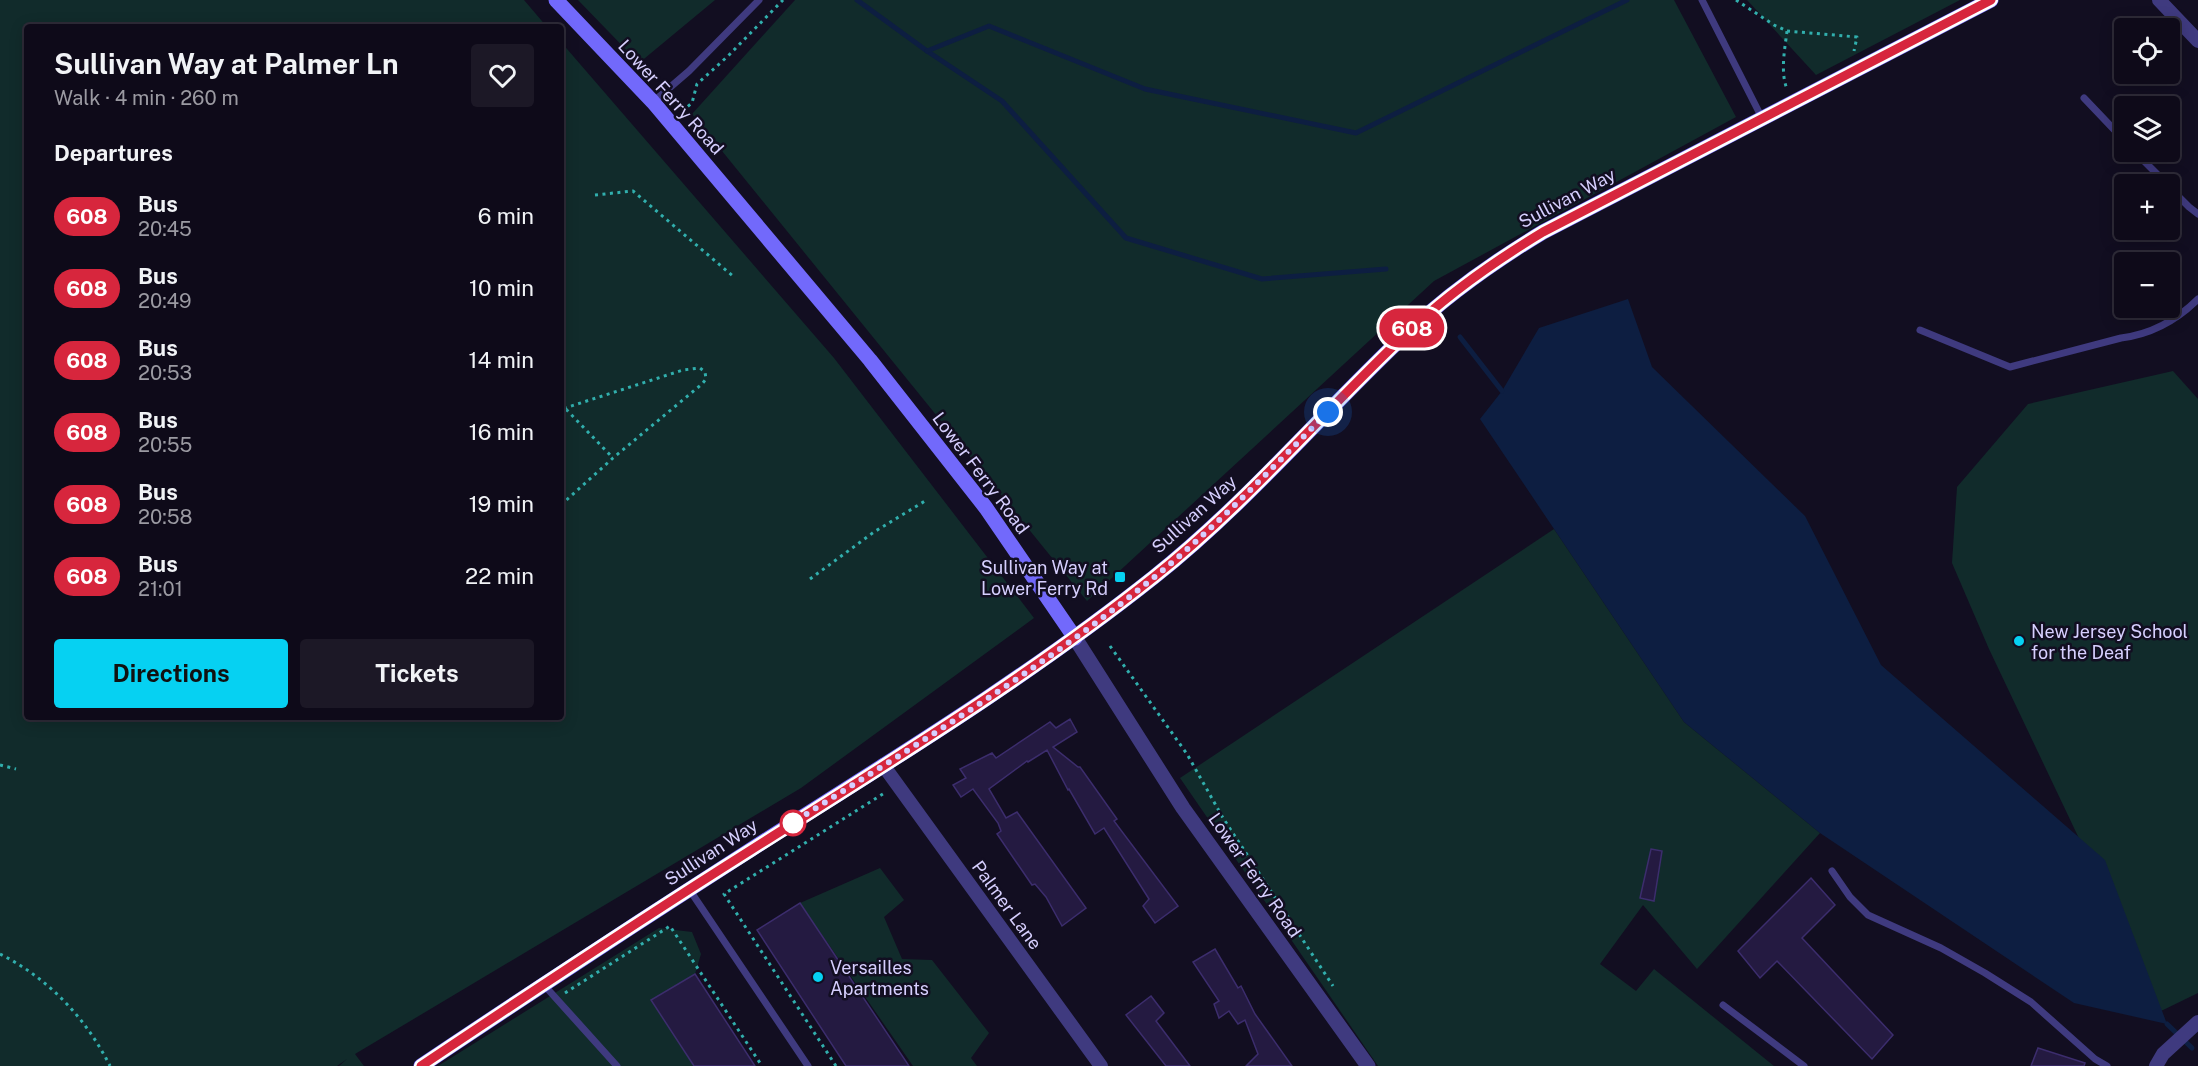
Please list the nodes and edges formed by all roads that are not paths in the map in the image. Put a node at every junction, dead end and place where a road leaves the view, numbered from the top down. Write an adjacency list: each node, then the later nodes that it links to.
1 (556, 0): 8 (main road, Lower Ferry Road)
2 (759, 0): 8 (lane)
3 (1702, 0): 9 (lane)
4 (1991, 0): 9 (main road, Sullivan Way)
5 (2159, 0): 6 (street)
6 (2198, 41)
7 (2084, 98): 10 (lane)
8 (653, 102): 17 (main road, Lower Ferry Road)
9 (1762, 118): 17 (main road, Sullivan Way)
10 (2114, 130)
11 (2145, 162): 12 (lane)
12 (2156, 174)
13 (2180, 199): 14 (lane)
14 (2198, 214)
15 (2198, 299): 16 (lane)
16 (1920, 330)
17 (1075, 638): 18 (main road, Sullivan Way); 29 (street, Lower Ferry Road)
18 (883, 765): 20 (main road, Sullivan Way); 28 (street, Palmer Lane)
19 (1832, 871): 31 (lane)
20 (689, 889): 21 (main road, Sullivan Way); 27 (lane)
21 (544, 985): 25 (main road, Sullivan Way); 26 (lane)
22 (1723, 1005): 30 (lane)
23 (2198, 1022): 24 (street)
24 (2160, 1060)
25 (421, 1066)
26 (617, 1066)
27 (808, 1066)
28 (1101, 1066)
29 (1368, 1066)
30 (1804, 1066)
31 (2107, 1066)

